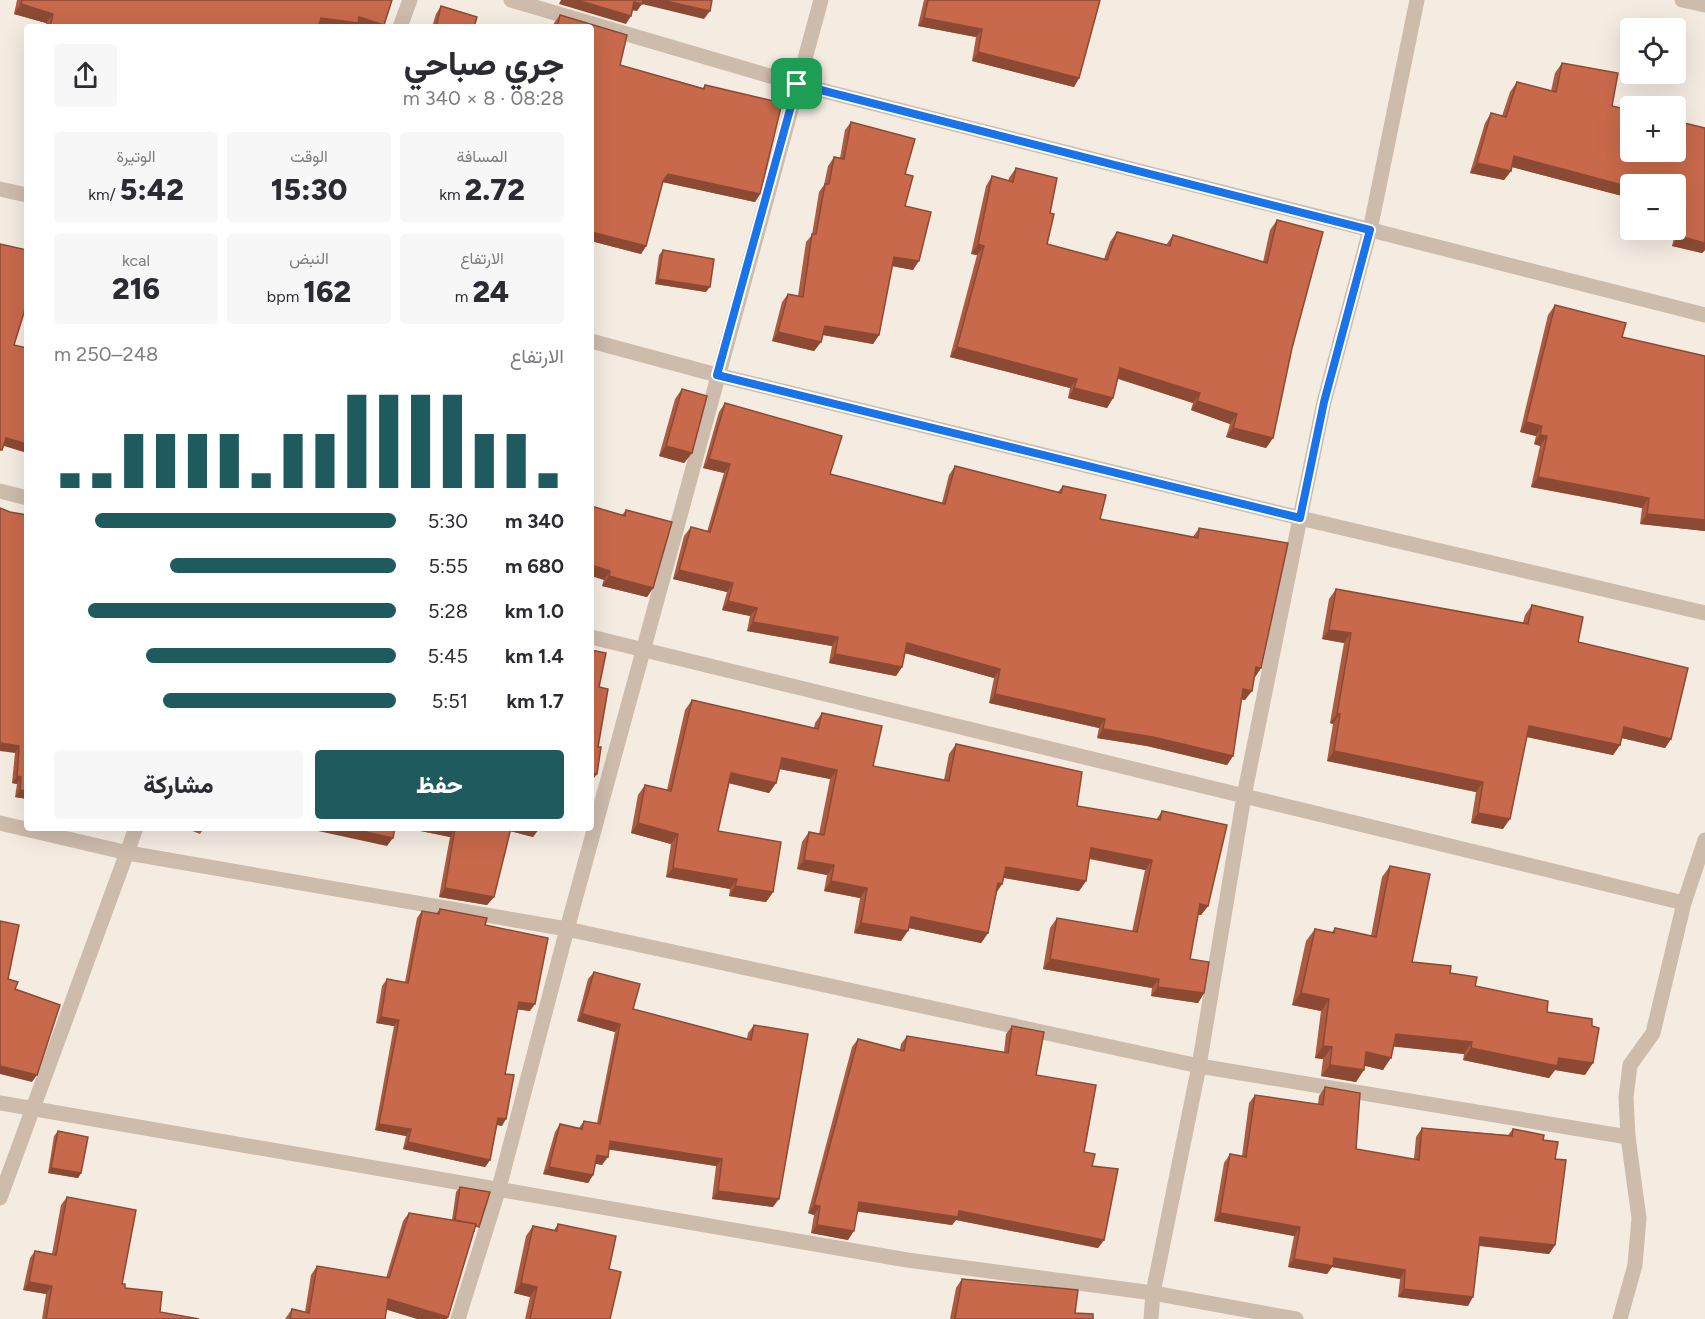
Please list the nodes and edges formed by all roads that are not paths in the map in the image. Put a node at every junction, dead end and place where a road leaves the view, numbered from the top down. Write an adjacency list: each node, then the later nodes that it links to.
1 (410, 0): 7 (street)
2 (511, 0): 8 (street)
3 (821, 0): 10 (street)
4 (1417, 0): 13 (street)
5 (1682, 0): 6 (street)
6 (1705, 5)
7 (401, 24)
8 (593, 24)
9 (594, 24): 10 (street)
10 (797, 84): 13 (street); 16 (street)
11 (0, 189): 12 (street)
12 (24, 194)
13 (1370, 230): 14 (street); 19 (street)
14 (1705, 315)
15 (594, 342): 16 (street)
16 (717, 375): 19 (street); 22 (street)
17 (0, 491): 18 (street)
18 (24, 497)
19 (1300, 518): 20 (street); 23 (street)
20 (1705, 613)
21 (594, 639): 22 (street)
22 (644, 651): 23 (street); 31 (street)
23 (1244, 796): 30 (street); 32 (street)
24 (0, 823): 25 (street)
25 (24, 829)
26 (33, 831): 29 (street)
27 (135, 831): 29 (street)
28 (1705, 840): 30 (street)
29 (128, 854): 31 (street); 34 (street)
30 (1684, 903): 35 (street)
31 (567, 929): 32 (street); 36 (street)
32 (1198, 1066): 35 (street); 38 (street)
33 (0, 1103): 34 (street)
34 (33, 1110): 36 (street); 37 (street)
35 (1628, 1137): 42 (street)
36 (499, 1188): 38 (street); 39 (street)
37 (0, 1198)
38 (1153, 1293): 40 (street); 41 (street)
39 (458, 1319)
40 (1151, 1319)
41 (1296, 1319)
42 (1620, 1319)

